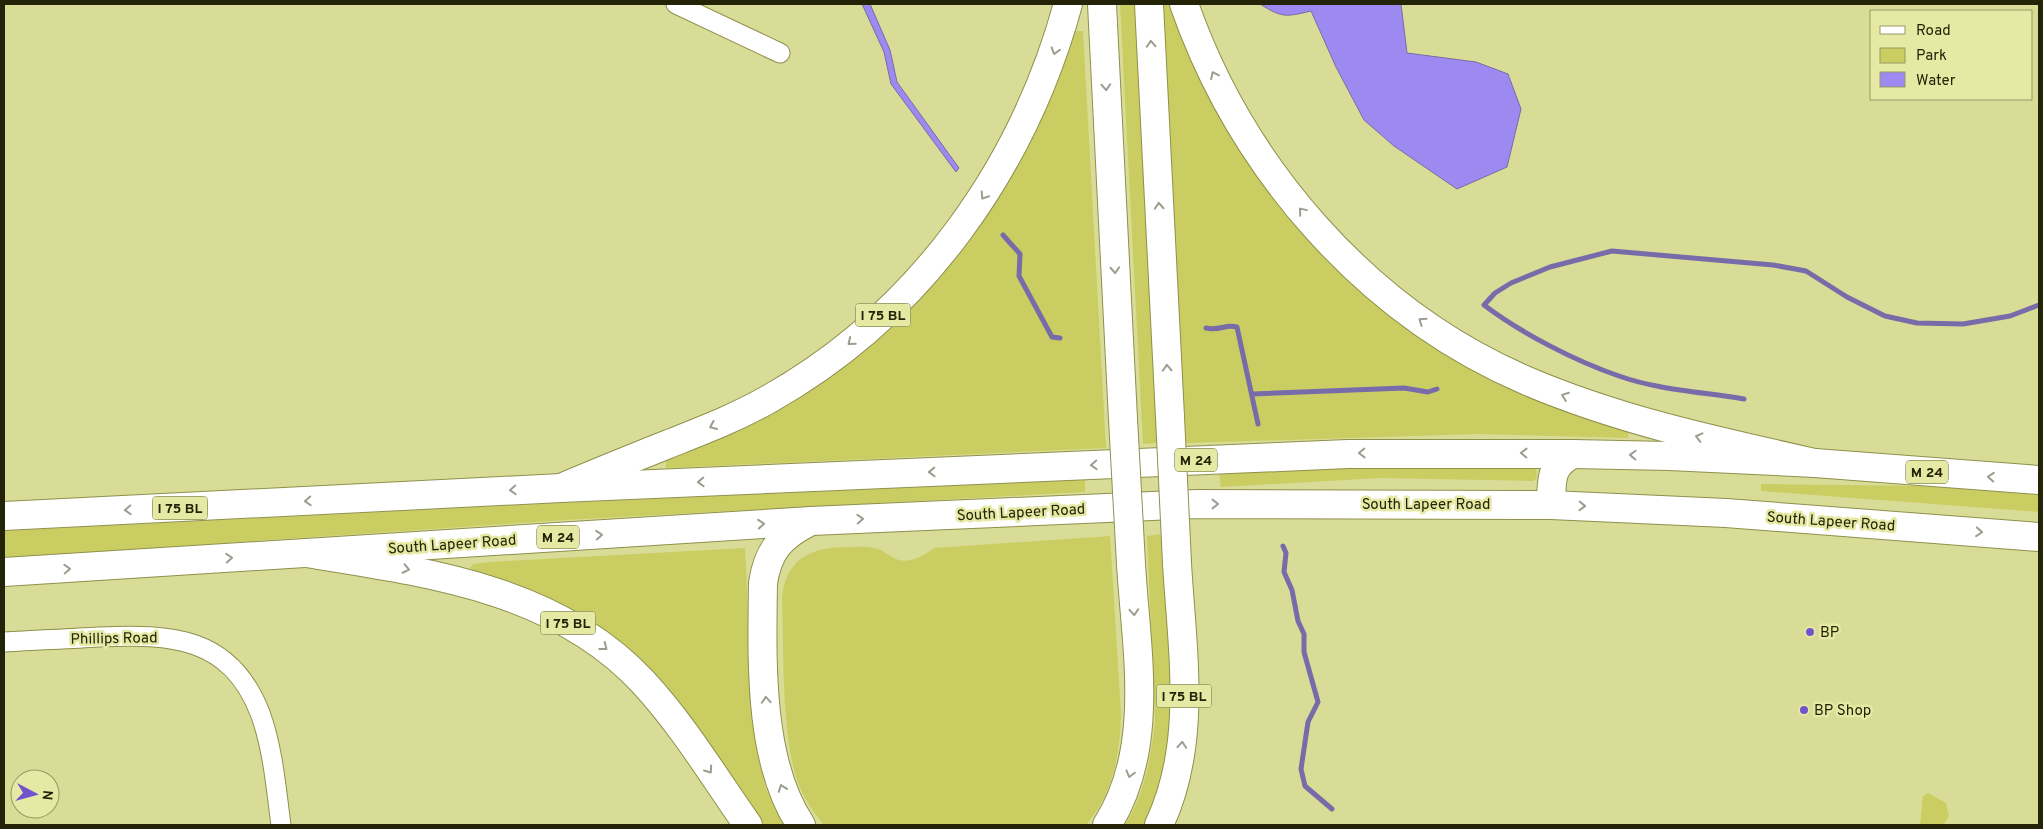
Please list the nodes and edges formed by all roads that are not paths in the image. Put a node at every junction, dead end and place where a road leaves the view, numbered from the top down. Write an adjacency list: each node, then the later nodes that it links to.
1 (676, 4): 6 (street)
2 (1068, 4): 10 (main road, I 75 BL, one-way to 10)
3 (1102, 4): 21 (main road, one-way to 21, bridge)
4 (1149, 4): 22 (main road, I 75 BL, one-way to 4, bridge)
5 (1184, 4): 8 (main road, one-way to 5)
6 (780, 53)
7 (1573, 454): 8 (main road, M 24, one-way to 7); 10 (main road, M 24, one-way to 10); 11 (main road)
8 (1815, 463): 9 (main road, M 24, one-way to 8)
9 (2039, 480)
10 (561, 488): 12 (main road, I 75 BL, one-way to 12)
11 (1551, 505): 13 (main road, South Lapeer Road / M 24, one-way to 11); 14 (main road, South Lapeer Road / M 24, one-way to 14)
12 (4, 516)
13 (811, 521): 15 (main road, South Lapeer Road / M 24, one-way to 13); 20 (main road, one-way to 13)
14 (2039, 537)
15 (306, 553): 16 (main road, South Lapeer Road / I 75 BL, one-way to 15); 19 (main road, I 75 BL, one-way to 19)
16 (4, 572)
17 (4, 642): 18 (street, Phillips Road)
18 (281, 825)
19 (748, 825)
20 (801, 825)
21 (1107, 825)
22 (1159, 825)

